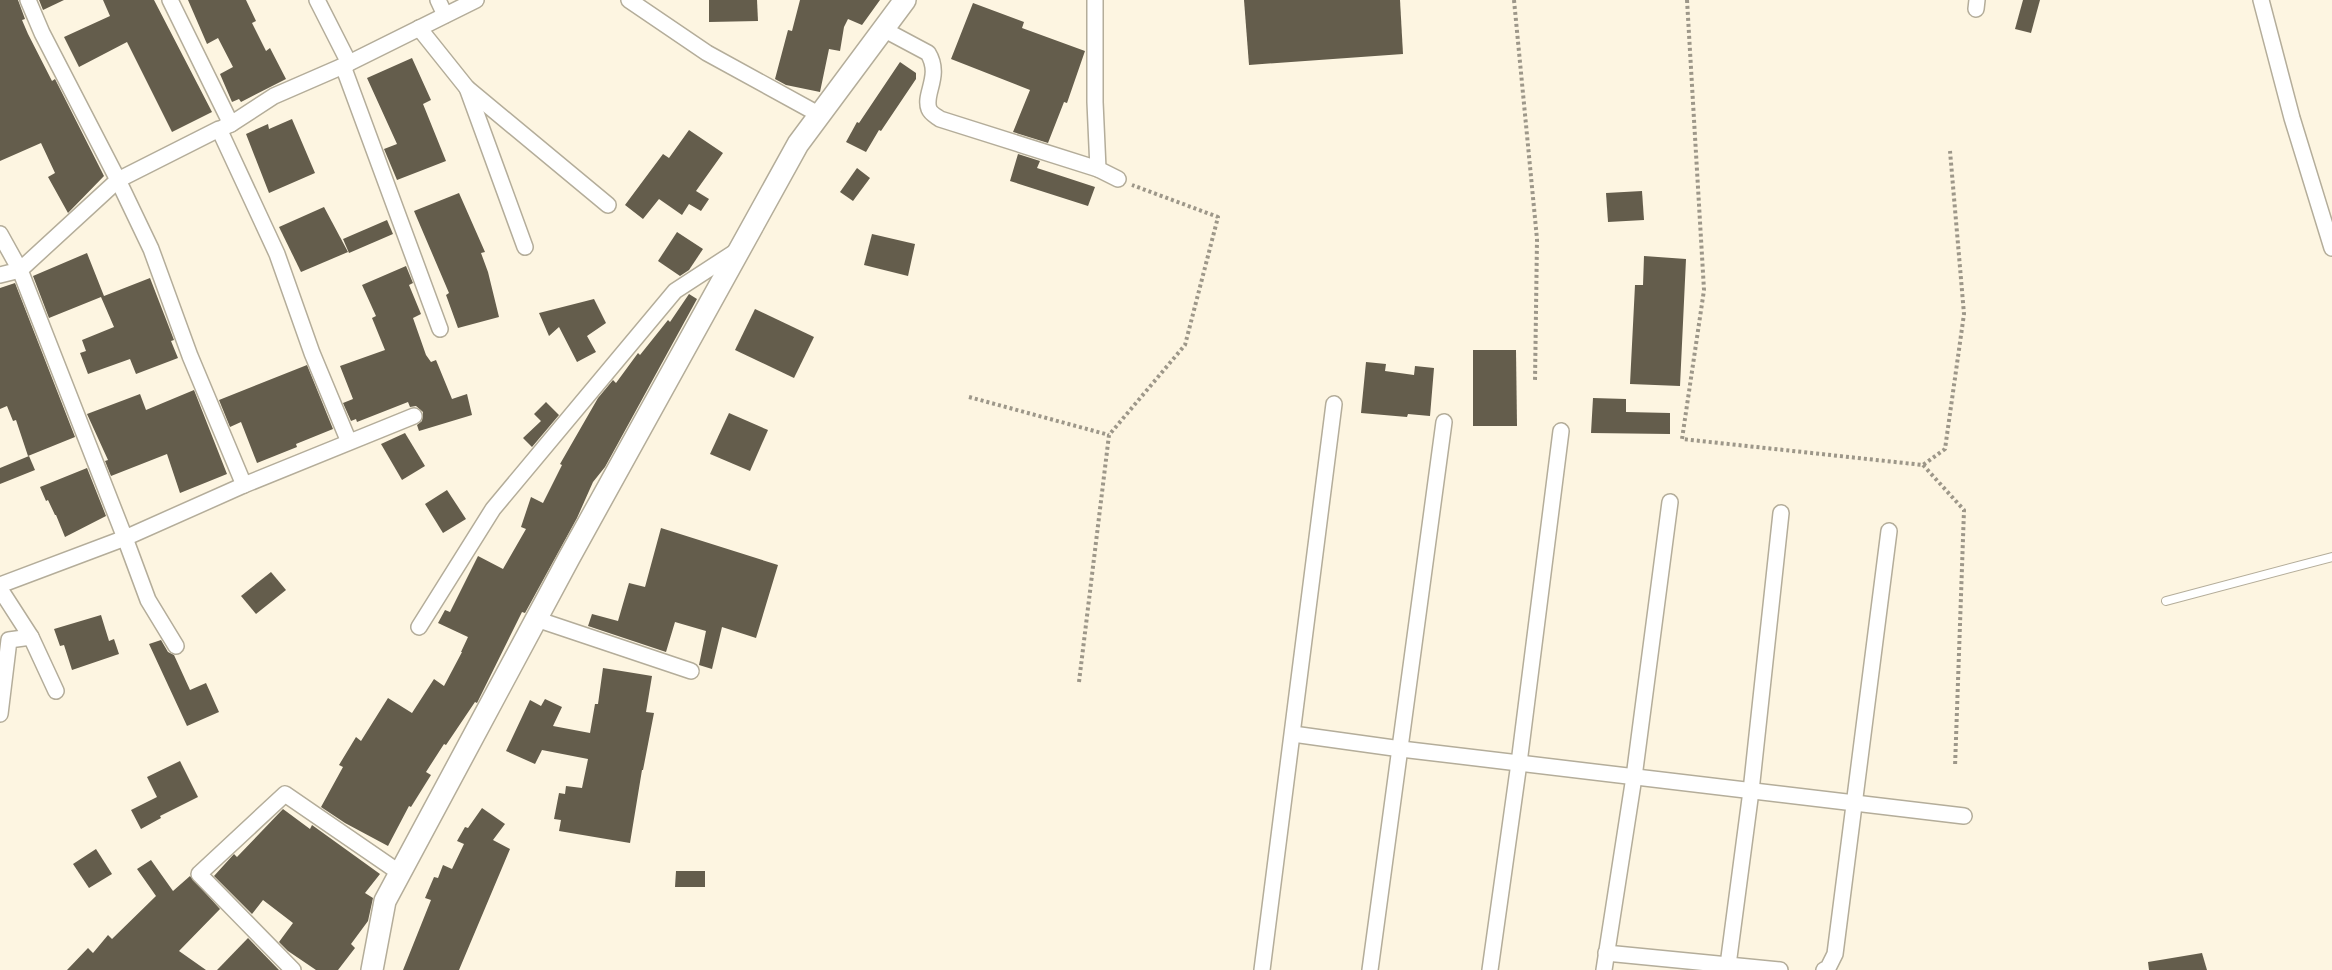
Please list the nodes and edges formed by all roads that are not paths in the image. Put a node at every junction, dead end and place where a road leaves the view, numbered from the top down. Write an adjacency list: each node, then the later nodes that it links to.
1 (28, 0): 19 (street)
2 (170, 0): 16 (street)
3 (317, 0): 13 (street)
4 (438, 0): 10 (street)
5 (476, 0): 10 (street)
6 (628, 0): 15 (street)
7 (905, 0): 12 (main road)
8 (1095, 0): 17 (street)
9 (2261, 0): 23 (street)
10 (446, 15): 11 (street)
11 (419, 28): 13 (street); 14 (street)
12 (884, 29): 15 (main road); 17 (street)
13 (346, 64): 16 (street); 27 (street)
14 (467, 88): 20 (street); 22 (street)
15 (820, 115): 24 (main road)
16 (225, 127): 19 (street); 32 (street)
17 (1098, 169): 18 (street)
18 (1118, 179)
19 (118, 180): 25 (street); 33 (street)
20 (608, 205)
21 (0, 234): 25 (street)
22 (525, 247)
23 (2332, 248)
24 (740, 249): 41 (main road); 42 (street)
25 (20, 270): 26 (street); 37 (street)
26 (0, 275)
27 (440, 329)
28 (1334, 404): 48 (street)
29 (414, 416): 32 (street)
30 (1444, 422): 49 (street)
31 (1561, 431): 50 (street)
32 (349, 442): 33 (street)
33 (244, 485): 37 (street)
34 (1670, 502): 51 (street)
35 (1782, 513): 52 (street)
36 (1889, 531): 53 (street)
37 (124, 538): 39 (street); 44 (street)
38 (2332, 557): 40 (lane)
39 (0, 587): 43 (street)
40 (2166, 601)
41 (536, 619): 45 (street); 55 (main road)
42 (419, 627)
43 (31, 637): 46 (street); 47 (street)
44 (176, 646)
45 (691, 670)
46 (56, 691)
47 (0, 714)
48 (1293, 734): 49 (street); 61 (street)
49 (1401, 749): 50 (street); 62 (street)
50 (1519, 763): 51 (street); 63 (street)
51 (1634, 777): 52 (street); 56 (street)
52 (1751, 790): 53 (street); 57 (street)
53 (1856, 803): 54 (street); 66 (street)
54 (1964, 816)
55 (400, 873): 59 (street); 60 (main road)
56 (1606, 953): 58 (street); 64 (street)
57 (1728, 965): 58 (street); 65 (street)
58 (1696, 966)
59 (293, 970)
60 (372, 970)
61 (1262, 970)
62 (1370, 970)
63 (1490, 970)
64 (1604, 970)
65 (1780, 970)
66 (1824, 970)

